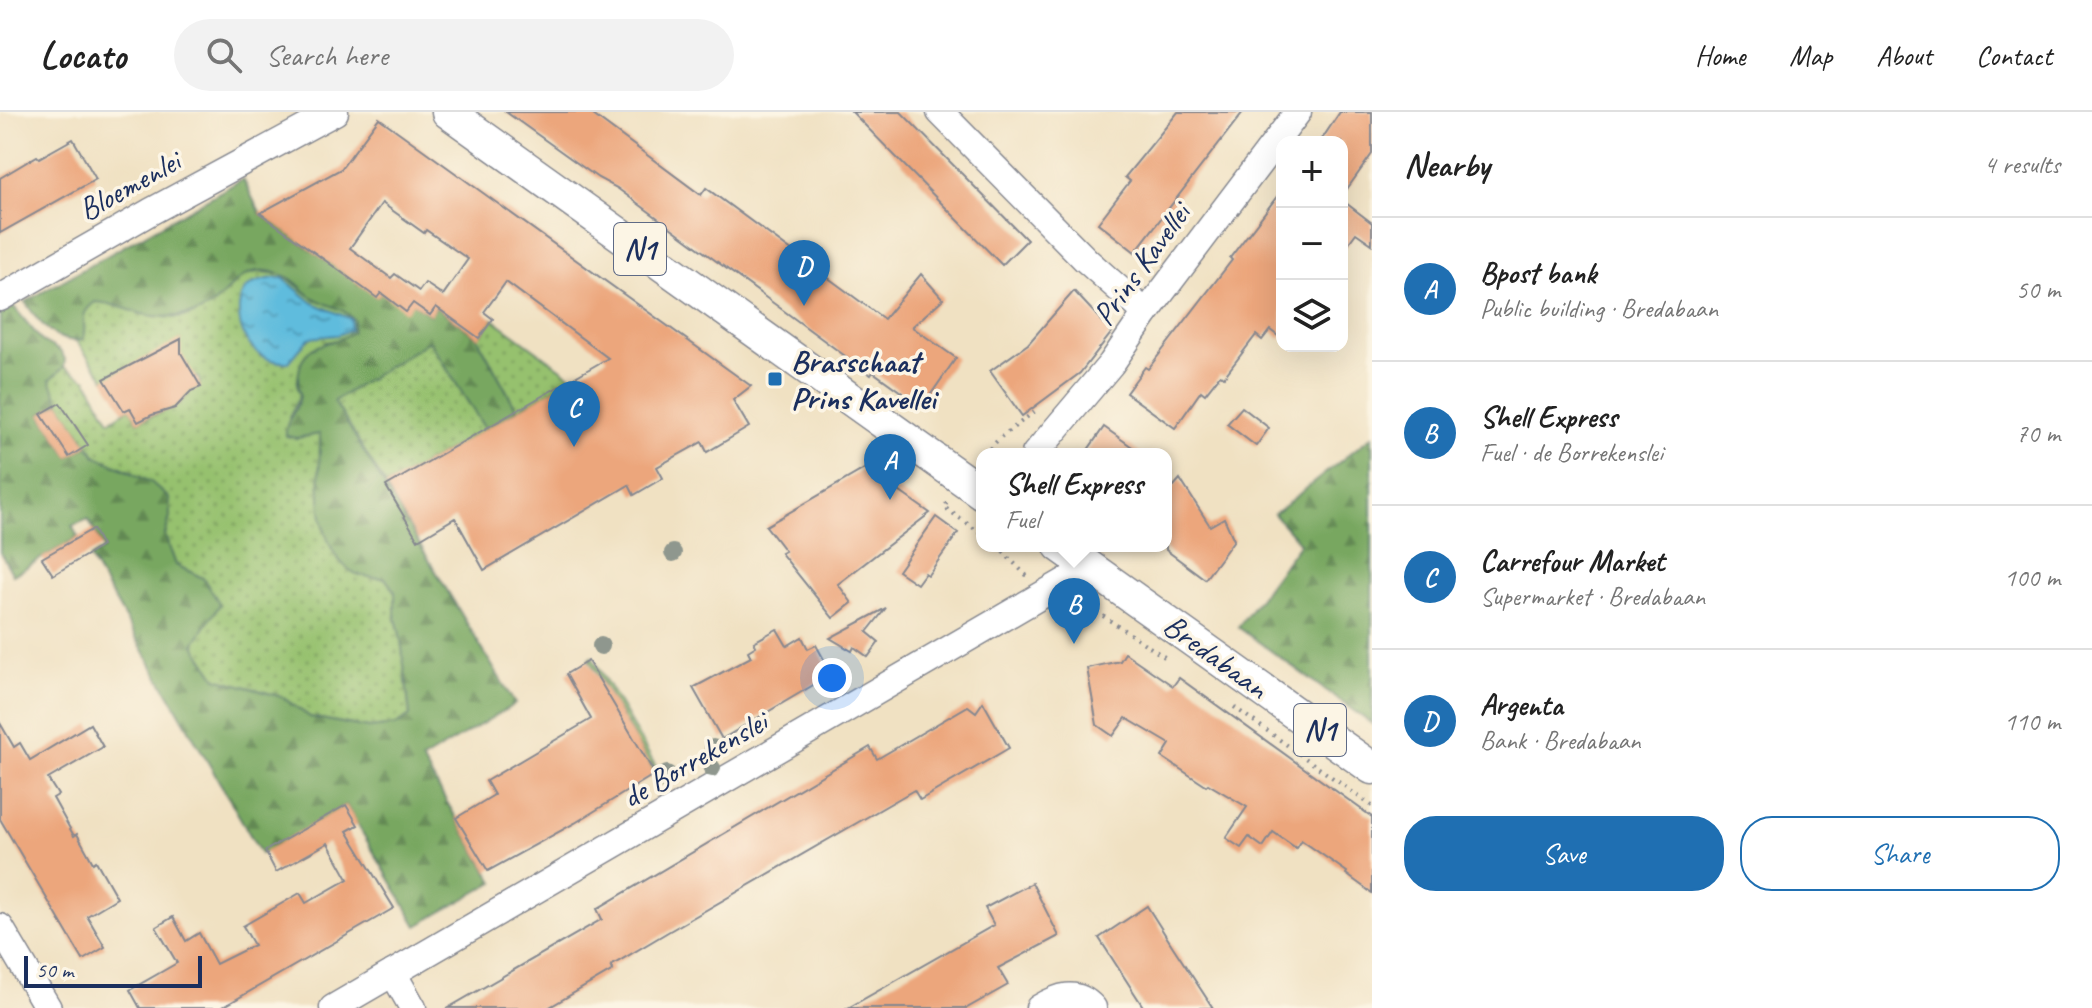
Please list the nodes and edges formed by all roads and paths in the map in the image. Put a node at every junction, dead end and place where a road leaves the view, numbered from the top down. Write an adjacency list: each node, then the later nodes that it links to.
1 (335, 112): 5 (street, Bloemenlei)
2 (448, 112): 8 (main road, N1)
3 (940, 112): 6 (street)
4 (1298, 112): 6 (street, Prins Kavellei)
5 (0, 298)
6 (1146, 313): 7 (street, Prins Kavellei)
7 (1040, 448)
8 (976, 489)
9 (944, 507): 10 (path)
10 (976, 530)
11 (1003, 552): 14 (path)
12 (1069, 552): 13 (main road, Bredabaan / N1)
13 (1090, 567): 18 (main road, Bredabaan / N1); 21 (street, de Borrekenslei)
14 (1028, 577)
15 (1070, 605): 16 (path)
16 (1169, 661)
17 (1232, 705): 19 (path)
18 (1372, 768)
19 (1372, 806)
20 (0, 927): 22 (street)
21 (393, 973): 23 (street, de Borrekenslei); 24 (street)
22 (48, 1008)
23 (333, 1008)
24 (413, 1008)
25 (1039, 1008): 26 (street)
26 (1093, 1008)

